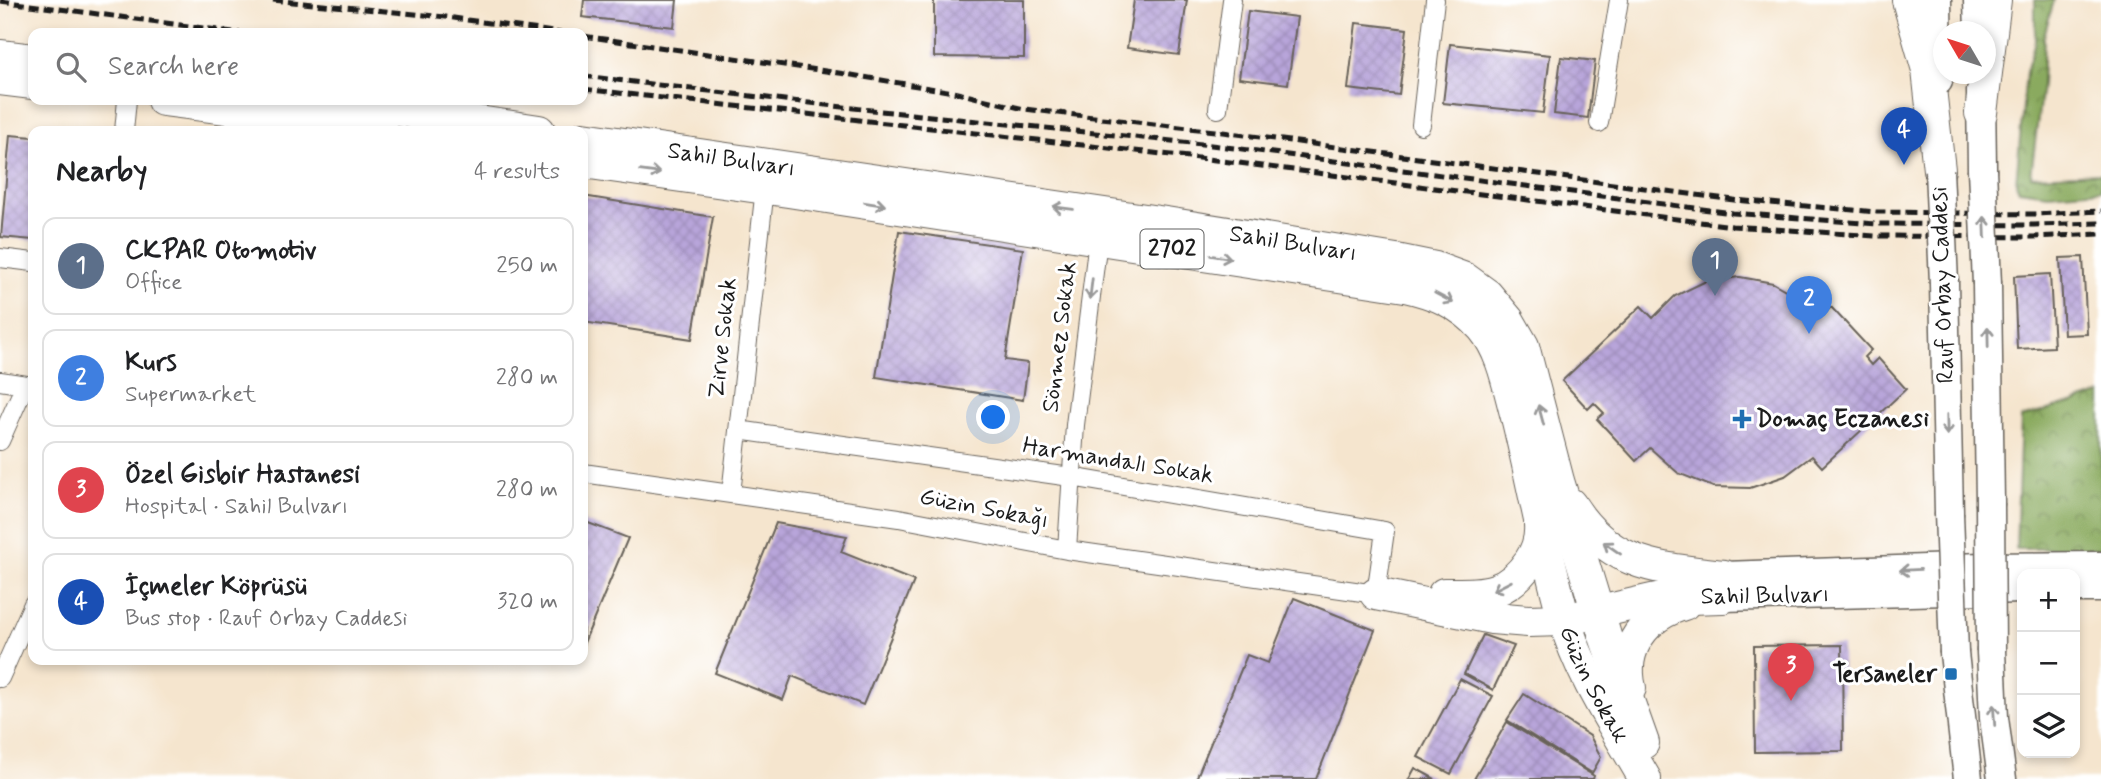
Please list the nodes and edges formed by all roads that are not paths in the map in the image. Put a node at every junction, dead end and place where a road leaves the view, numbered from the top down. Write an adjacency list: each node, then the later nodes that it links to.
1 (1232, 0): 17 (street)
2 (1434, 0): 21 (street)
3 (1619, 0): 19 (street)
4 (1908, 0): 26 (highway)
5 (1937, 0): 26 (main road, Rauf Orbay Caddesi)
6 (1978, 0): 8 (main road)
7 (1994, 0): 18 (highway)
8 (1979, 21)
9 (0, 56): 10 (highway)
10 (28, 59)
11 (0, 79): 12 (highway)
12 (28, 82)
13 (1981, 84): 18 (main road, Rauf Orbay Caddesi)
14 (127, 105): 22 (street)
15 (202, 105): 23 (highway)
16 (352, 105): 20 (highway)
17 (1217, 109)
18 (1982, 113): 57 (main road, Rauf Orbay Caddesi, one-way to 18, bridge)
19 (1599, 123)
20 (446, 125)
21 (1422, 125)
22 (124, 126)
23 (352, 126)
24 (588, 139): 28 (highway, Sahil Bulvarı / 2702, one-way to 24)
25 (588, 163): 27 (highway, Sahil Bulvarı / 2702, one-way to 27)
26 (1939, 170): 56 (main road, Rauf Orbay Caddesi, one-way to 56, bridge)
27 (765, 188): 29 (highway, Sahil Bulvarı / 2702, one-way to 29); 35 (street, Zirve Sokak)
28 (1154, 221): 29 (street, Sönmez Sokak); 39 (highway, Sahil Bulvarı / 2702, one-way to 28)
29 (1097, 238): 38 (street, Sönmez Sokak, one-way to 38); 41 (highway, Sahil Bulvarı / 2702, one-way to 41)
30 (0, 258): 31 (street)
31 (28, 261)
32 (0, 381): 33 (street)
33 (28, 385)
34 (28, 387): 36 (street)
35 (738, 430): 38 (street, Harmandalı Sokak); 40 (street, Zirve Sokak)
36 (0, 441)
37 (588, 474): 40 (street, Güzin Sokağı)
38 (1072, 477): 42 (street, Sönmez Sokak); 50 (street, Harmandalı Sokak)
39 (1558, 481): 44 (highway, Sahil Bulvarı / 2702); 46 (highway, one-way to 39)
40 (731, 494): 42 (street, Güzin Sokağı)
41 (1538, 509): 45 (highway, Sahil Bulvarı / 2702); 50 (highway, one-way to 50)
42 (1067, 550): 50 (street, Güzin Sokağı)
43 (2101, 566): 46 (main road, Sahil Bulvarı, one-way to 46)
44 (1588, 579): 46 (highway, Sahil Bulvarı); 51 (highway); 53 (highway)
45 (1555, 585): 53 (highway, Güzin Sokak)
46 (1724, 586): 49 (main road, Sahil Bulvarı); 51 (highway, Sahil Bulvarı); 55 (highway)
47 (2080, 588): 48 (main road)
48 (2101, 588)
49 (2017, 589)
50 (1376, 594): 53 (highway, Sahil Bulvarı)
51 (1598, 612): 53 (highway, Sahil Bulvarı); 55 (highway)
52 (28, 615): 54 (street)
53 (1564, 620): 55 (highway, Güzin Sokak)
54 (0, 678)
55 (1644, 770)
56 (1968, 779)
57 (2002, 779)

